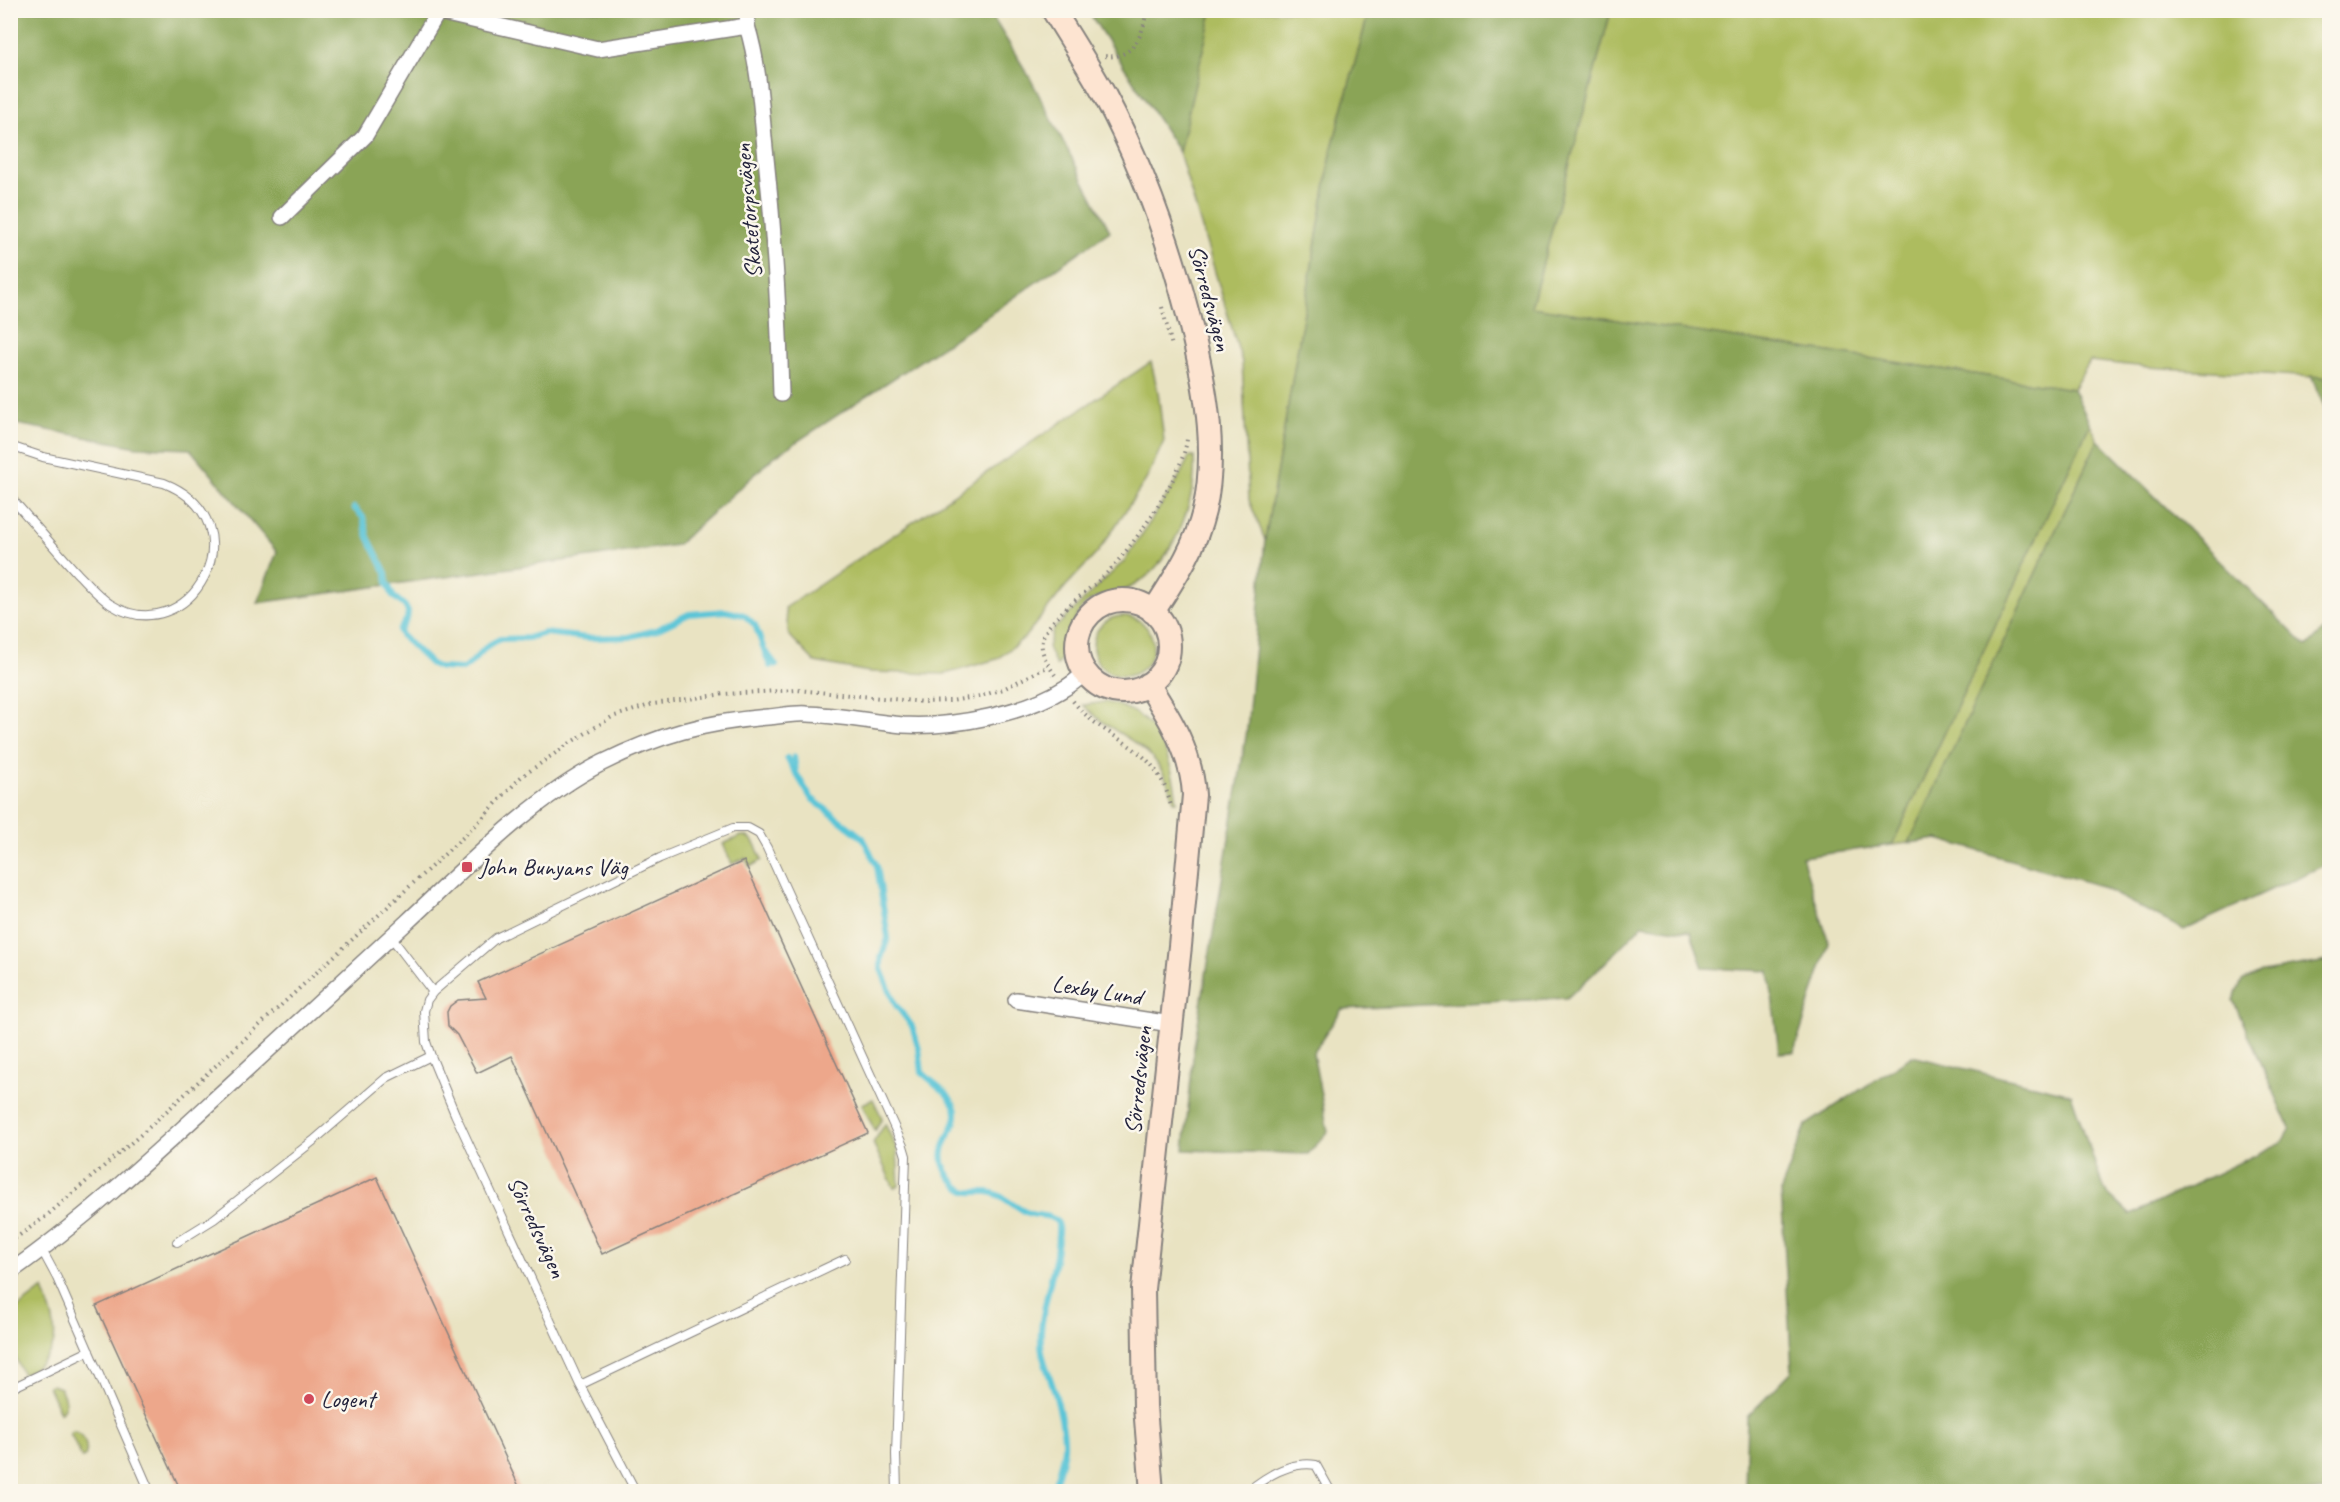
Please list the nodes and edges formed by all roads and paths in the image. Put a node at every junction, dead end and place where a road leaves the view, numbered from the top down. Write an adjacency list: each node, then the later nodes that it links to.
1 (1053, 10): 4 (street, Sörredsvägen)
2 (1146, 10): 4 (path)
3 (748, 18): 5 (street, Skatetorpsvägen); 8 (street, Skatetorpsvägen)
4 (1079, 52): 12 (street, Sörredsvägen)
5 (282, 217)
6 (1159, 296): 7 (path)
7 (1174, 355)
8 (781, 394)
9 (1187, 437): 13 (path)
10 (10, 446): 11 (lane)
11 (10, 497)
12 (1153, 612): 14 (street); 15 (street)
13 (1049, 666): 16 (path); 23 (path)
14 (1085, 673): 15 (street); 16 (street)
15 (1148, 684): 21 (street, Sörredsvägen)
16 (1064, 689): 17 (path); 18 (street)
17 (1172, 812)
18 (391, 936): 19 (lane); 25 (street)
19 (433, 992): 22 (lane, Sörredsvägen); 33 (lane)
20 (1016, 1000): 21 (street, Lexby Lund)
21 (1172, 1024): 34 (street, Sörredsvägen)
22 (431, 1056): 24 (lane); 29 (lane, Sörredsvägen)
23 (10, 1242)
24 (177, 1242)
25 (42, 1250): 27 (street); 28 (lane)
26 (845, 1259): 29 (lane)
27 (10, 1272)
28 (89, 1352): 30 (lane); 31 (lane)
29 (580, 1385): 32 (lane, Sörredsvägen)
30 (10, 1389)
31 (150, 1491)
32 (636, 1491)
33 (897, 1491)
34 (1152, 1491)
35 (1246, 1491): 36 (lane)
36 (1331, 1491)

